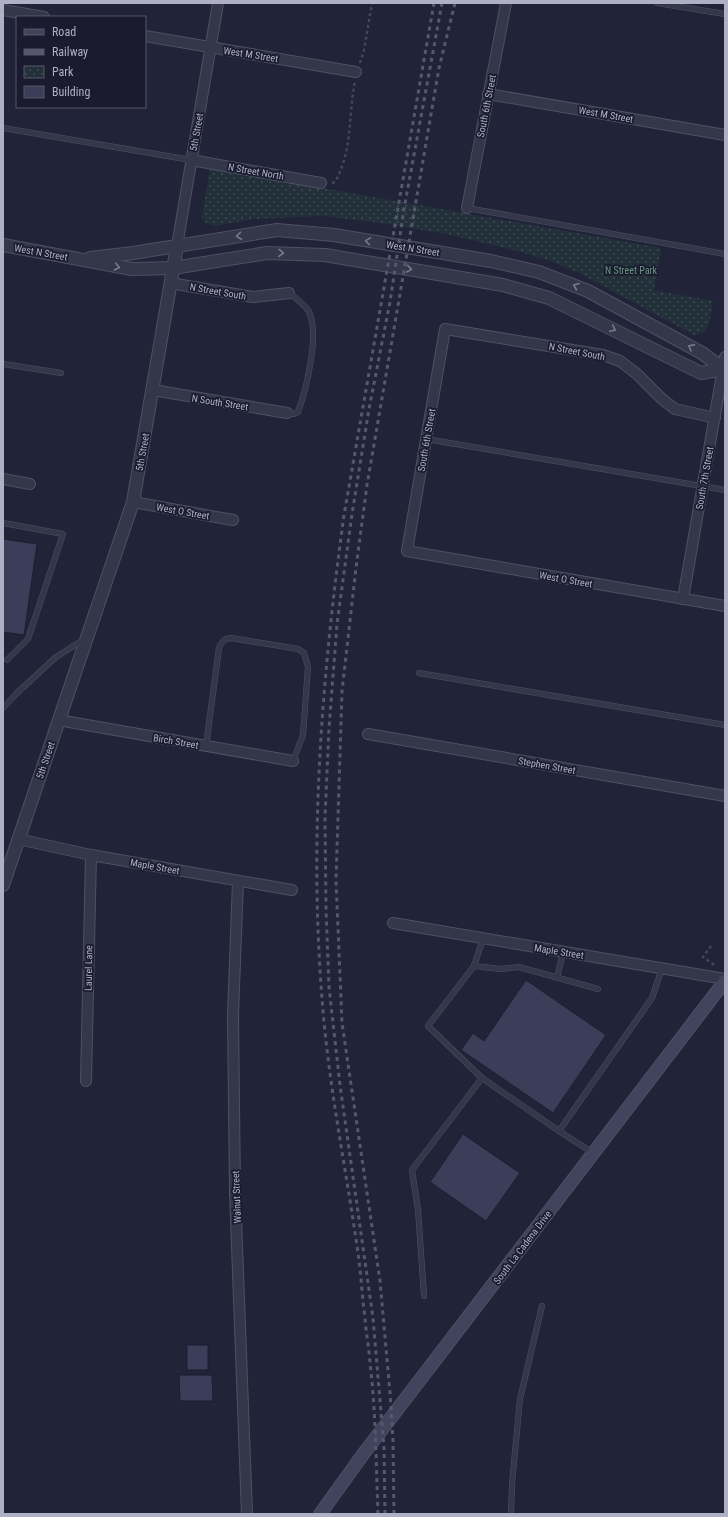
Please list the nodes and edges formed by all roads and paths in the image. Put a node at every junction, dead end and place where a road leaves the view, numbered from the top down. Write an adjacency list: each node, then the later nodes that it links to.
1 (218, 3): 9 (street, 5th Street)
2 (372, 3): 10 (path)
3 (506, 3): 11 (street, South 6th Street)
4 (657, 3): 6 (lane)
5 (3, 10): 7 (street)
6 (725, 14)
7 (38, 16)
8 (146, 36): 9 (street, West M Street)
9 (211, 48): 10 (street, West M Street); 14 (street, 5th Street)
10 (356, 72): 15 (path)
11 (488, 94): 13 (street, West M Street); 16 (street, South 6th Street)
12 (3, 128): 14 (lane)
13 (725, 135)
14 (191, 160): 15 (street, N Street North); 18 (street, 5th Street)
15 (321, 183)
16 (467, 208): 19 (lane)
17 (3, 245): 20 (street, West N Street)
18 (177, 246): 20 (street, West N Street); 21 (street, 5th Street); 26 (street, West N Street, one-way to 18)
19 (725, 254)
20 (79, 259): 21 (street, West N Street, one-way to 21)
21 (173, 268): 22 (street, 5th Street); 26 (street, West N Street, one-way to 26)
22 (170, 283): 23 (street, N Street South); 28 (street, 5th Street)
23 (289, 293): 29 (lane)
24 (445, 329): 30 (street, N Street South); 31 (street, South 6th Street)
25 (3, 364): 27 (lane)
26 (724, 365): 30 (street, South 7th Street)
27 (61, 373)
28 (153, 390): 29 (street, N South Street); 36 (street, 5th Street)
29 (287, 413)
30 (715, 418): 34 (street, South 7th Street)
31 (426, 439): 34 (lane); 39 (street, South 6th Street)
32 (3, 479): 33 (street)
33 (30, 484)
34 (703, 486): 35 (lane); 40 (street, South 7th Street)
35 (725, 490)
36 (133, 502): 37 (street, West O Street); 42 (street, 5th Street)
37 (233, 520)
38 (3, 523): 43 (lane)
39 (407, 551): 40 (street, West O Street)
40 (683, 599): 41 (street, West O Street)
41 (725, 606)
42 (88, 638): 45 (lane); 46 (street, 5th Street)
43 (7, 660)
44 (419, 672): 47 (lane)
45 (3, 708)
46 (58, 720): 49 (street, Birch Street); 52 (street, 5th Street)
47 (725, 725)
48 (368, 734): 51 (street, Stephen Street)
49 (206, 746): 50 (street, Birch Street); 50 (lane)
50 (293, 761)
51 (725, 796)
52 (18, 839): 53 (street, Maple Street); 55 (street, 5th Street)
53 (91, 855): 54 (street, Maple Street); 68 (street, Laurel Lane)
54 (238, 881): 56 (street, Maple Street); 73 (street, Walnut Street)
55 (3, 885)
56 (292, 890)
57 (393, 923): 58 (street, Maple Street)
58 (484, 938): 60 (street, Maple Street); 61 (lane)
59 (711, 946): 63 (path)
60 (563, 952): 62 (street, Maple Street); 64 (lane)
61 (474, 966): 64 (lane); 67 (lane)
62 (662, 968): 65 (street, Maple Street); 69 (lane)
63 (720, 968)
64 (557, 978): 66 (lane)
65 (725, 980): 70 (main road, South La Cadena Drive)
66 (598, 989)
67 (482, 1078): 69 (lane); 71 (lane)
68 (86, 1081)
69 (559, 1131): 70 (lane)
70 (593, 1153): 74 (main road, South La Cadena Drive)
71 (424, 1296)
72 (542, 1306): 75 (lane)
73 (247, 1514)
74 (320, 1514)
75 (511, 1514)

